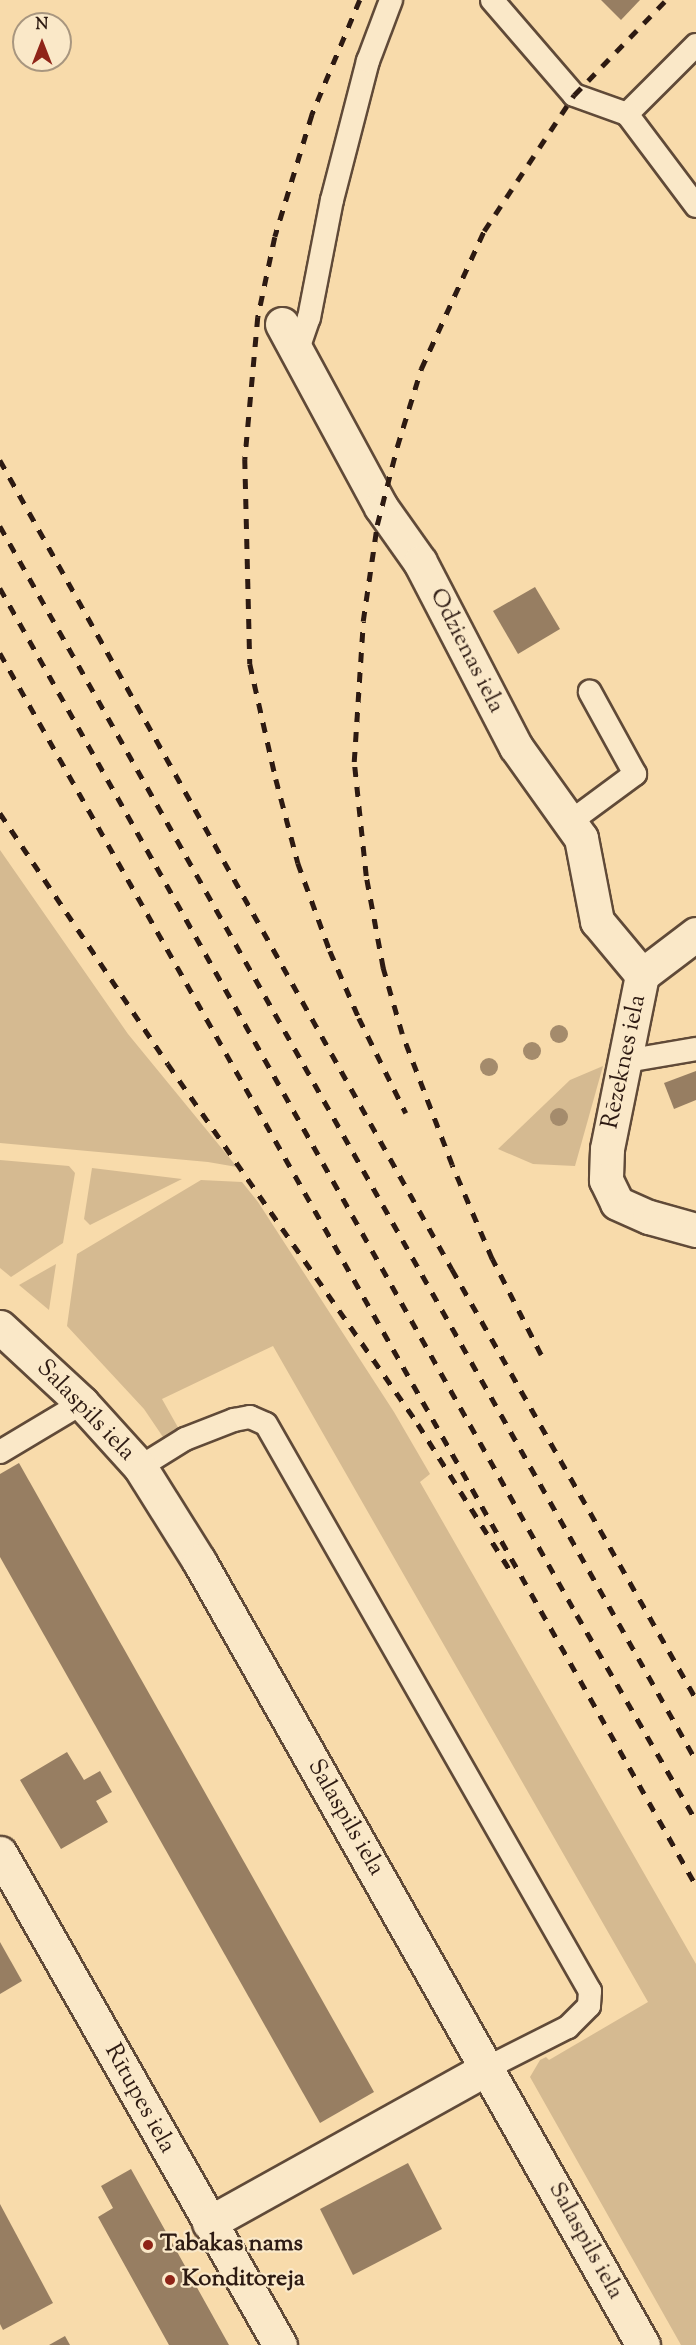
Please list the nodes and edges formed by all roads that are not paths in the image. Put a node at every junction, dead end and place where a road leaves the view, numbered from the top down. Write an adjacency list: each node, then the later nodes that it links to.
1 (391, 0): 6 (lane)
2 (492, 0): 4 (lane)
3 (696, 45): 4 (lane)
4 (627, 114): 5 (lane)
5 (696, 206)
6 (289, 338): 8 (street, Odzienas iela)
7 (590, 692): 8 (lane)
8 (570, 822): 10 (street, Odzienas iela)
9 (696, 934): 10 (street, Rēzeknes iela)
10 (642, 975): 12 (street, Rēzeknes iela)
11 (696, 1048): 12 (lane)
12 (626, 1061): 13 (street, Rēzeknes iela)
13 (696, 1230)
14 (0, 1327): 15 (street, Salaspils iela)
15 (82, 1403): 16 (lane); 17 (street, Salaspils iela)
16 (0, 1452)
17 (140, 1467): 19 (street, Salaspils iela); 19 (lane)
18 (0, 1853): 20 (street, Rītupes iela)
19 (487, 2068): 20 (street); 22 (street, Salaspils iela)
20 (209, 2223): 21 (street, Rītupes iela)
21 (280, 2345)
22 (644, 2345)

